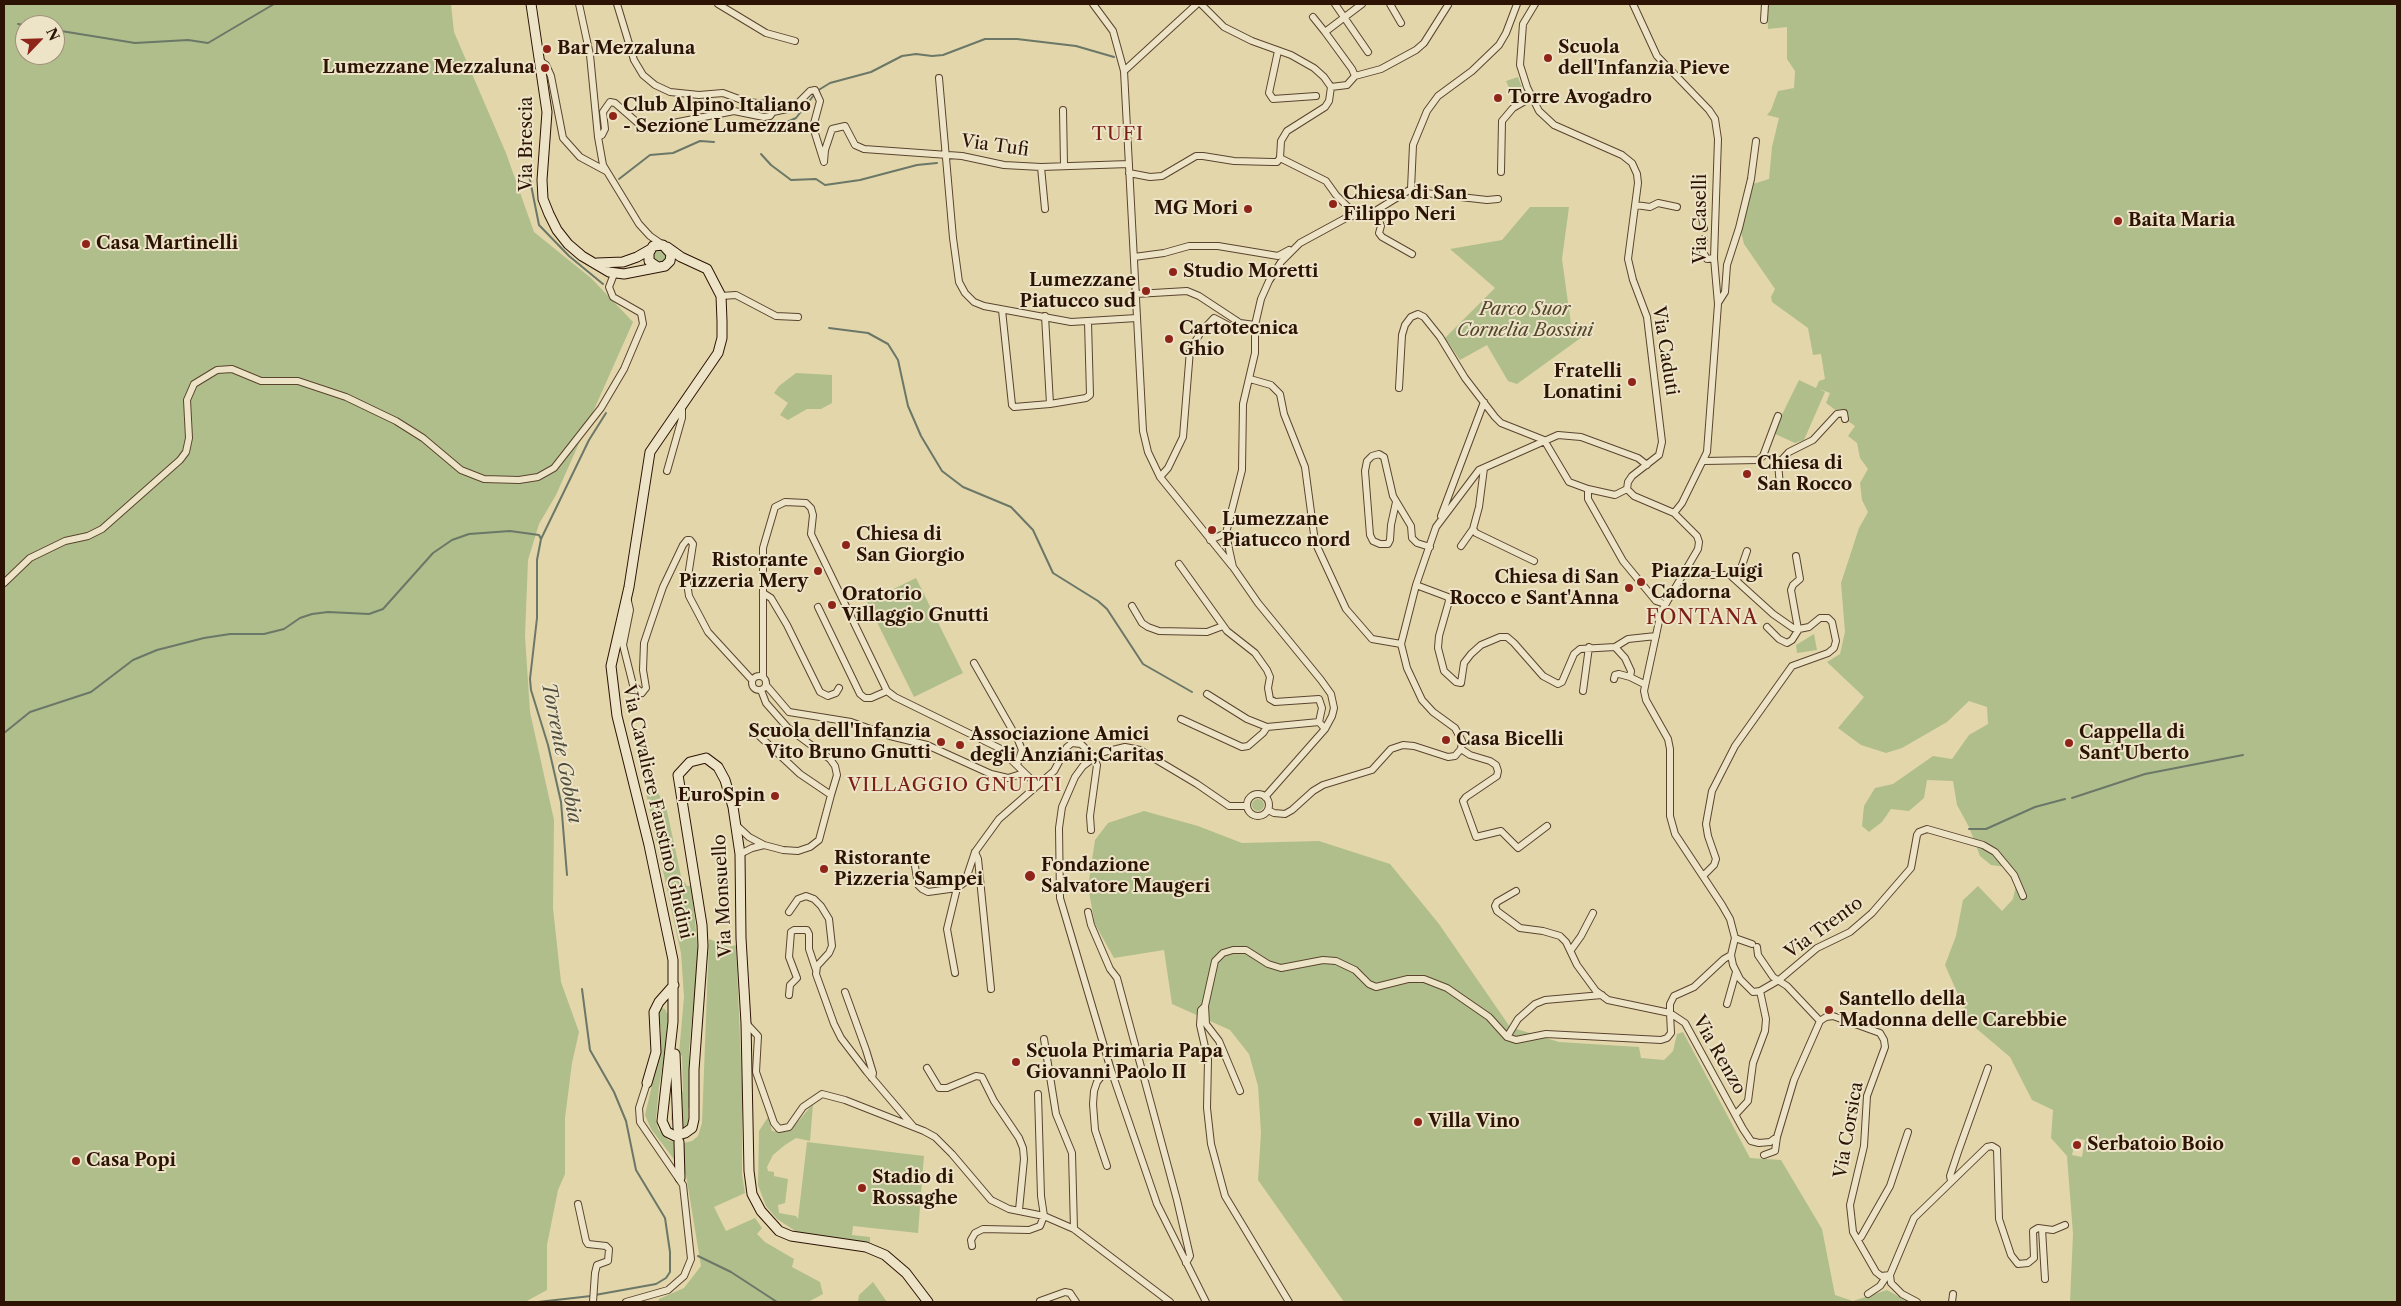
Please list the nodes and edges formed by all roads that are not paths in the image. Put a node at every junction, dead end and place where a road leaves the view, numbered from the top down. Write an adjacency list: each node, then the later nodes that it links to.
1 (531, 4): 24 (main road, Via Brescia)
2 (579, 4): 33 (street)
3 (618, 4): 32 (street)
4 (718, 4): 21 (street)
5 (1093, 4): 25 (street)
6 (1197, 4): 25 (street)
7 (1201, 4): 22 (street)
8 (1335, 4): 17 (street)
9 (1362, 4): 17 (street)
10 (1390, 4): 19 (street)
11 (1517, 4): 43 (street)
12 (1535, 4): 30 (street, Via Caduti)
13 (1633, 4): 60 (street, Via Caselli)
14 (1765, 4): 18 (street)
15 (1448, 5): 26 (street)
16 (1313, 17): 20 (street)
17 (1344, 17): 20 (street); 23 (street)
18 (1764, 20)
19 (1401, 23)
20 (1325, 32): 26 (street)
21 (795, 41)
22 (1278, 51): 28 (street); 29 (street)
23 (1368, 52)
24 (539, 60): 40 (street); 62 (main road, Via Brescia)
25 (1124, 71): 37 (street)
26 (1355, 76): 28 (street)
27 (939, 78): 35 (street, Via Tufi)
28 (1331, 87): 36 (street)
29 (1316, 96)
30 (1532, 97): 41 (street); 45 (street, Via Caduti)
31 (1063, 110): 38 (street)
32 (773, 112): 33 (street); 35 (street, Via Tufi)
33 (598, 137): 40 (street)
34 (1756, 141): 68 (street)
35 (946, 154): 39 (street, Via Tufi); 69 (street)
36 (1280, 158): 42 (street); 50 (street)
37 (1129, 164): 38 (street, Via Tufi); 42 (street)
38 (1064, 165): 39 (street, Via Tufi)
39 (1041, 167): 47 (street, Via Tufi)
40 (606, 171): 52 (street)
41 (1501, 172)
42 (1129, 173): 58 (street)
43 (1411, 189): 44 (street); 48 (street)
44 (1498, 199)
45 (1636, 205): 46 (street); 85 (street, Via Caduti)
46 (1677, 207)
47 (1045, 209)
48 (1372, 213): 50 (street); 57 (street)
49 (1700, 213): 51 (street)
50 (1356, 214): 55 (street)
51 (1704, 228)
52 (650, 236): 54 (street); 56 (street)
53 (1704, 238): 60 (street)
54 (665, 246): 56 (main road); 59 (main road, Via Cavaliere Faustino Ghidini); 63 (main road)
55 (1296, 246): 58 (street); 75 (street)
56 (651, 249): 61 (main road); 64 (main road)
57 (1412, 254)
58 (1134, 256): 66 (street)
59 (681, 257): 63 (main road); 67 (main road, Via Cavaliere Faustino Ghidini)
60 (1714, 258): 68 (street, Via Caselli)
61 (631, 260): 62 (main road); 65 (main road)
62 (597, 263): 65 (main road, Via Brescia)
63 (668, 264): 64 (main road)
64 (656, 266): 65 (main road)
65 (614, 274): 107 (street)
66 (1136, 294): 72 (street); 73 (street)
67 (721, 296): 71 (street); 80 (main road, Via Cavaliere Faustino Ghidini)
68 (1718, 304): 84 (street, Via Caselli)
69 (1002, 310): 70 (street); 79 (street)
70 (1046, 316): 74 (street); 79 (street)
71 (798, 317)
72 (1137, 318): 74 (street); 88 (street)
73 (1237, 321): 75 (street); 88 (street)
74 (1088, 322): 79 (street)
75 (1255, 325): 76 (street)
76 (1250, 380): 96 (street); 118 (street)
77 (1398, 388): 78 (street)
78 (1484, 402): 83 (street); 94 (street)
79 (1050, 404)
80 (683, 405): 87 (street); 110 (main road, Via Cavaliere Faustino Ghidini)
81 (1778, 416): 84 (street)
82 (1845, 420): 89 (street)
83 (1544, 440): 85 (street); 86 (street); 90 (street)
84 (1704, 462): 93 (street, Via Caselli)
85 (1647, 465): 91 (street, Via Caduti)
86 (1484, 468): 94 (street); 95 (street)
87 (667, 471)
88 (1160, 477): 97 (street)
89 (1780, 485)
90 (1588, 489): 91 (street); 111 (street)
91 (1627, 489): 93 (street)
92 (1396, 502): 92 (street); 99 (street)
93 (1674, 513): 105 (street)
94 (1439, 522): 99 (street)
95 (1473, 529): 98 (street); 102 (street)
96 (1226, 533): 97 (street); 104 (street)
97 (1210, 540): 104 (street)
98 (1461, 546)
99 (1430, 547): 108 (street)
100 (1747, 551): 106 (street)
101 (1796, 556): 116 (street)
102 (1534, 561)
103 (1179, 564): 114 (street)
104 (1233, 567): 135 (street)
105 (1685, 572): 106 (street); 111 (street)
106 (1737, 580): 116 (street)
107 (4, 583)
108 (1416, 585): 118 (street); 119 (street)
109 (763, 593): 122 (street); 128 (street); 129 (street)
110 (626, 596): 125 (street); 167 (main road, Via Cavaliere Faustino Ghidini)
111 (1665, 604): 117 (street)
112 (1132, 606): 114 (street)
113 (818, 607): 129 (street)
114 (1223, 626): 133 (street)
115 (1767, 627): 116 (street)
116 (1799, 629): 153 (street)
117 (1656, 636): 120 (street); 126 (street)
118 (1401, 644): 137 (street)
119 (1589, 647): 120 (street); 130 (street)
120 (1615, 648): 123 (street)
121 (974, 664): 139 (street)
122 (763, 677): 125 (street); 127 (street)
123 (1630, 677): 124 (street); 126 (street)
124 (1614, 679)
125 (752, 680): 127 (street)
126 (1644, 684): 153 (street)
127 (764, 687): 140 (street); 142 (street)
128 (839, 688)
129 (887, 691): 139 (street)
130 (1583, 691)
131 (1208, 694): 134 (street)
132 (1182, 719): 134 (street)
133 (1319, 722): 134 (street); 135 (street)
134 (1267, 727)
135 (1325, 728): 143 (street)
136 (754, 731): 142 (street)
137 (1461, 749): 145 (street); 147 (street)
138 (1093, 756): 141 (street); 144 (street); 148 (street); 185 (street)
139 (1017, 765): 140 (street)
140 (1024, 773): 141 (street)
141 (1036, 784): 150 (street)
142 (831, 795): 149 (street)
143 (1265, 797): 144 (street); 145 (street)
144 (1247, 806): 145 (street)
145 (1268, 810)
146 (736, 825): 149 (street); 151 (main road, Via Monsuello); 178 (main road, Via Monsuello)
147 (1548, 826)
148 (1091, 830)
149 (764, 845): 151 (street)
150 (975, 852): 154 (street); 168 (street)
151 (740, 854): 180 (main road, Via Monsuello)
152 (915, 866): 154 (street)
153 (1703, 876): 160 (street)
154 (957, 888): 165 (street)
155 (1516, 891): 161 (street)
156 (2023, 896): 166 (street, Via Trento)
157 (790, 912): 163 (street)
158 (1088, 912): 208 (street)
159 (1593, 913): 161 (street)
160 (1735, 938): 162 (street); 166 (street)
161 (1571, 950): 172 (street)
162 (1731, 955): 164 (street); 177 (street, Via Renzo)
163 (816, 970): 171 (street); 186 (street)
164 (1736, 972): 169 (street); 175 (street)
165 (955, 973)
166 (1779, 980): 169 (street); 179 (street)
167 (674, 984): 173 (main road); 174 (main road, Via Cavaliere Faustino Ghidini)
168 (991, 989)
169 (1760, 991): 190 (street)
170 (845, 992): 186 (street)
171 (789, 995)
172 (1602, 995): 177 (street); 181 (street)
173 (659, 1002): 174 (main road); 187 (main road)
174 (673, 1003): 178 (main road, Via Monsuello)
175 (1727, 1004)
176 (1205, 1006): 181 (street); 188 (street); 220 (street)
177 (1670, 1013): 181 (street); 190 (street, Via Renzo)
178 (673, 1020): 192 (main road)
179 (1820, 1021): 194 (street); 206 (street, Via Corsica)
180 (746, 1023): 191 (street); 216 (main road, Via Monsuello)
181 (1507, 1037)
182 (1044, 1039): 204 (street)
183 (927, 1068): 201 (street)
184 (1988, 1068): 199 (street)
185 (1111, 1070): 197 (street); 208 (street)
186 (872, 1078): 191 (street)
187 (648, 1083): 198 (street)
188 (1240, 1091)
189 (1038, 1094): 202 (street)
190 (1736, 1114): 194 (street)
191 (914, 1127): 201 (street)
192 (678, 1128)
193 (1908, 1132): 206 (street)
194 (1777, 1137): 196 (street)
195 (679, 1142): 198 (main road)
196 (1764, 1155)
197 (1106, 1166)
198 (680, 1178): 215 (street)
199 (1951, 1181): 205 (street); 209 (street)
200 (578, 1204): 214 (street)
201 (1019, 1210): 202 (street)
202 (1044, 1216): 204 (street); 207 (street)
203 (2065, 1225): 205 (street)
204 (1074, 1229): 218 (street)
205 (2042, 1229): 210 (street)
206 (1857, 1239): 209 (street, Via Corsica)
207 (972, 1246)
208 (1186, 1263): 219 (street)
209 (1888, 1276): 211 (street); 221 (street, Via Corsica)
210 (2046, 1279)
211 (1868, 1294)
212 (1953, 1294): 222 (street)
213 (1040, 1301): 217 (street)
214 (593, 1302)
215 (626, 1302)
216 (928, 1302)
217 (1076, 1302)
218 (1170, 1302)
219 (1206, 1302)
220 (1289, 1302)
221 (1918, 1302)
222 (1952, 1302)

